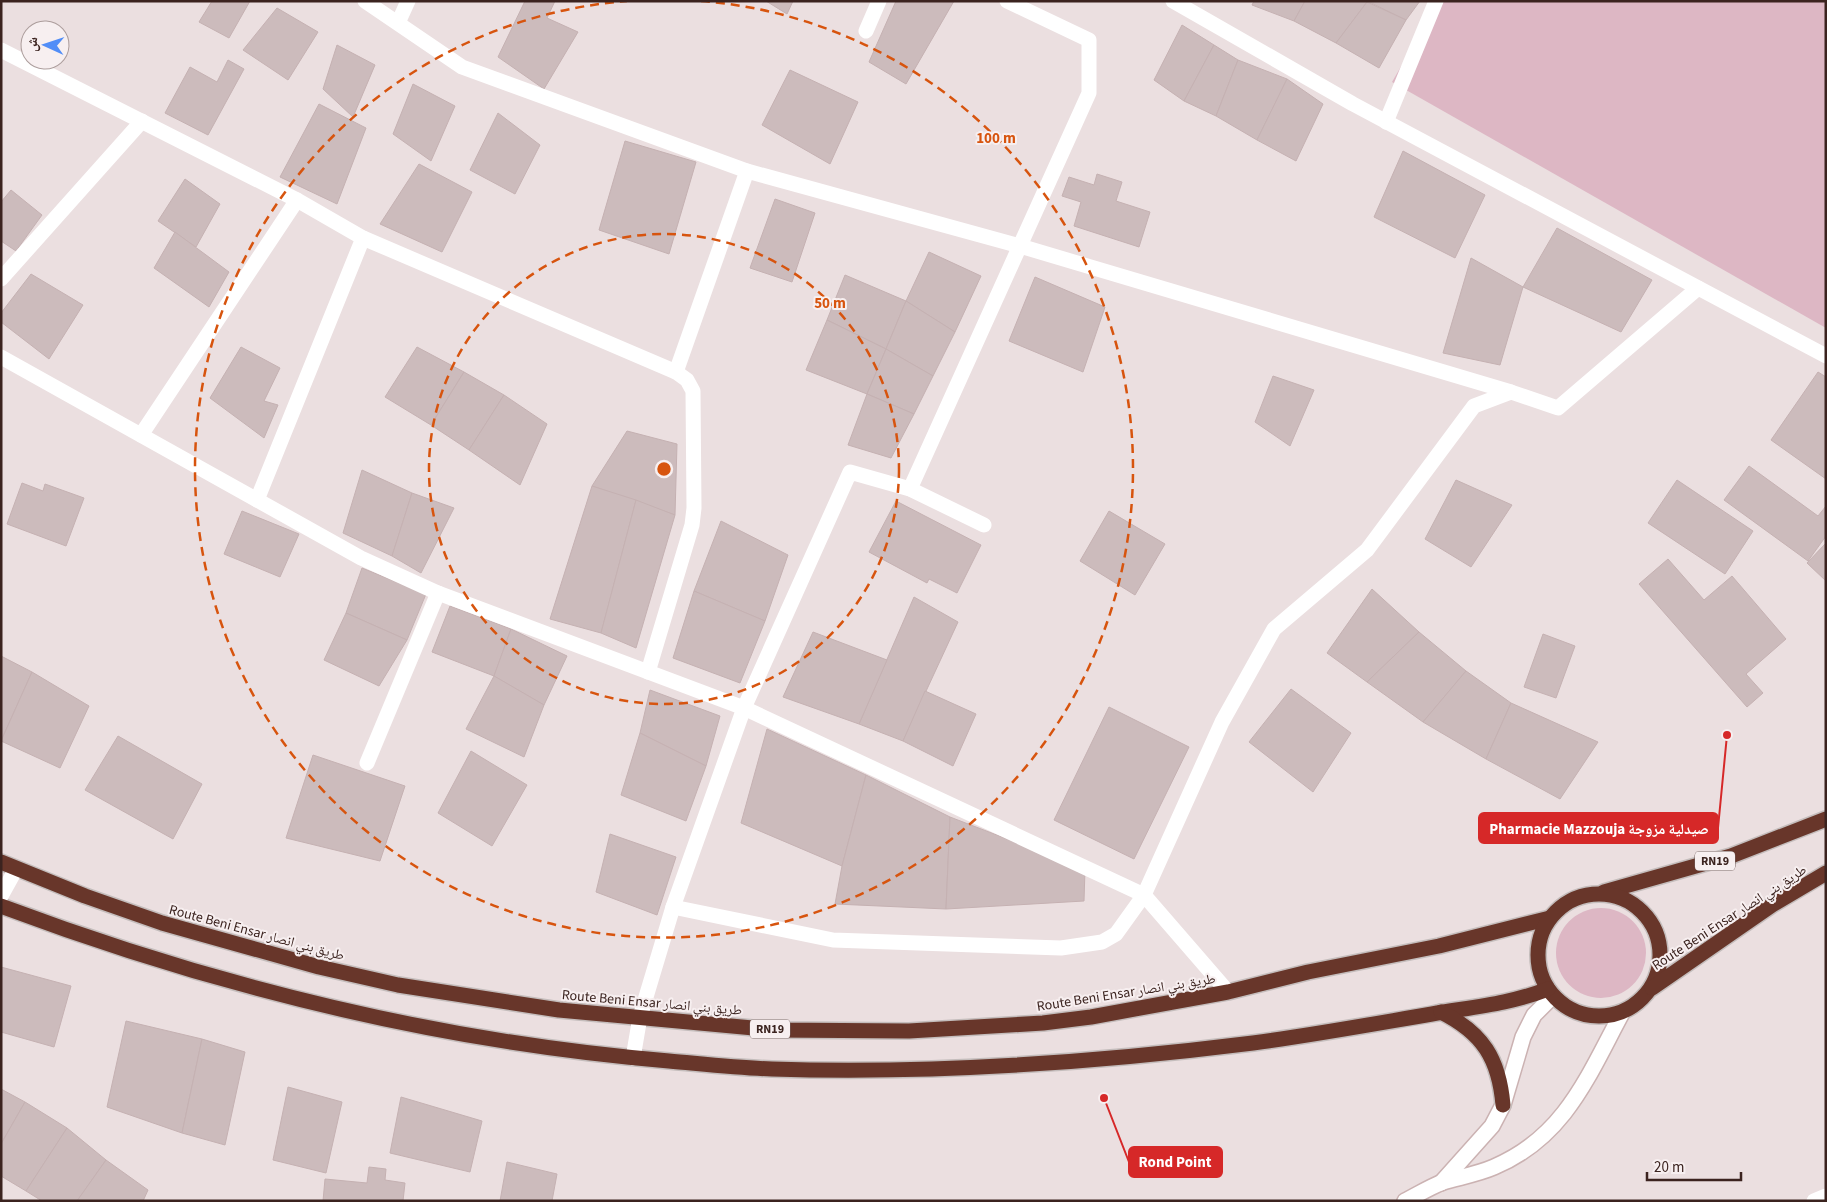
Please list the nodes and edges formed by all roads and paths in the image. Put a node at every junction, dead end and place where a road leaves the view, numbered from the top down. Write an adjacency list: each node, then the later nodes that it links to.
1 (365, 1): 7 (street)
2 (408, 1): 7 (street)
3 (879, 1): 8 (street)
4 (1007, 1): 15 (street)
5 (1173, 1): 11 (street)
6 (1436, 1): 11 (street)
7 (398, 23): 12 (street)
8 (866, 31)
9 (1, 50): 10 (street)
10 (142, 121): 13 (street); 16 (street)
11 (1386, 122): 17 (street)
12 (747, 171): 15 (street); 20 (street)
13 (297, 200): 14 (street); 22 (street)
14 (363, 238): 20 (street); 24 (street)
15 (1020, 246): 21 (street); 23 (street)
16 (1, 279)
17 (1698, 288): 18 (street); 21 (street)
18 (1826, 356)
19 (1, 357): 22 (street)
20 (676, 372): 27 (street)
21 (1511, 392): 35 (street)
22 (141, 435): 24 (street)
23 (910, 489): 25 (street); 28 (street)
24 (257, 500): 26 (street)
25 (984, 525)
26 (438, 593): 27 (street); 29 (street)
27 (648, 672): 28 (street)
28 (744, 708): 35 (street); 38 (street)
29 (367, 763)
30 (1826, 819): 34 (highway, RN19)
31 (1, 862): 32 (highway, Route Beni Ensar طريق بني انصار / RN19)
32 (16, 869): 36 (street); 45 (highway, Route Beni Ensar طريق بني انصار / RN19)
33 (1826, 873): 40 (highway, Route Beni Ensar طريق بني انصار / RN19)
34 (1602, 893): 39 (highway, RN19); 40 (highway, RN19)
35 (1144, 895): 38 (street); 41 (street)
36 (1, 896)
37 (1, 906): 46 (highway)
38 (673, 907): 45 (street)
39 (1550, 918): 41 (highway, Route Beni Ensar طريق بني انصار / RN19); 42 (highway, RN19)
40 (1651, 989): 44 (highway, RN19)
41 (1228, 992): 45 (highway, Route Beni Ensar طريق بني انصار / RN19)
42 (1550, 992): 43 (highway); 44 (highway, RN19); 47 (street)
43 (1441, 1012): 46 (highway); 47 (highway)
44 (1622, 1013): 48 (street)
45 (640, 1017): 46 (street)
46 (633, 1058)
47 (1503, 1105): 48 (street)
48 (1441, 1183): 50 (street)
49 (1826, 1196): 51 (street)
50 (1405, 1201)
51 (1814, 1201)

